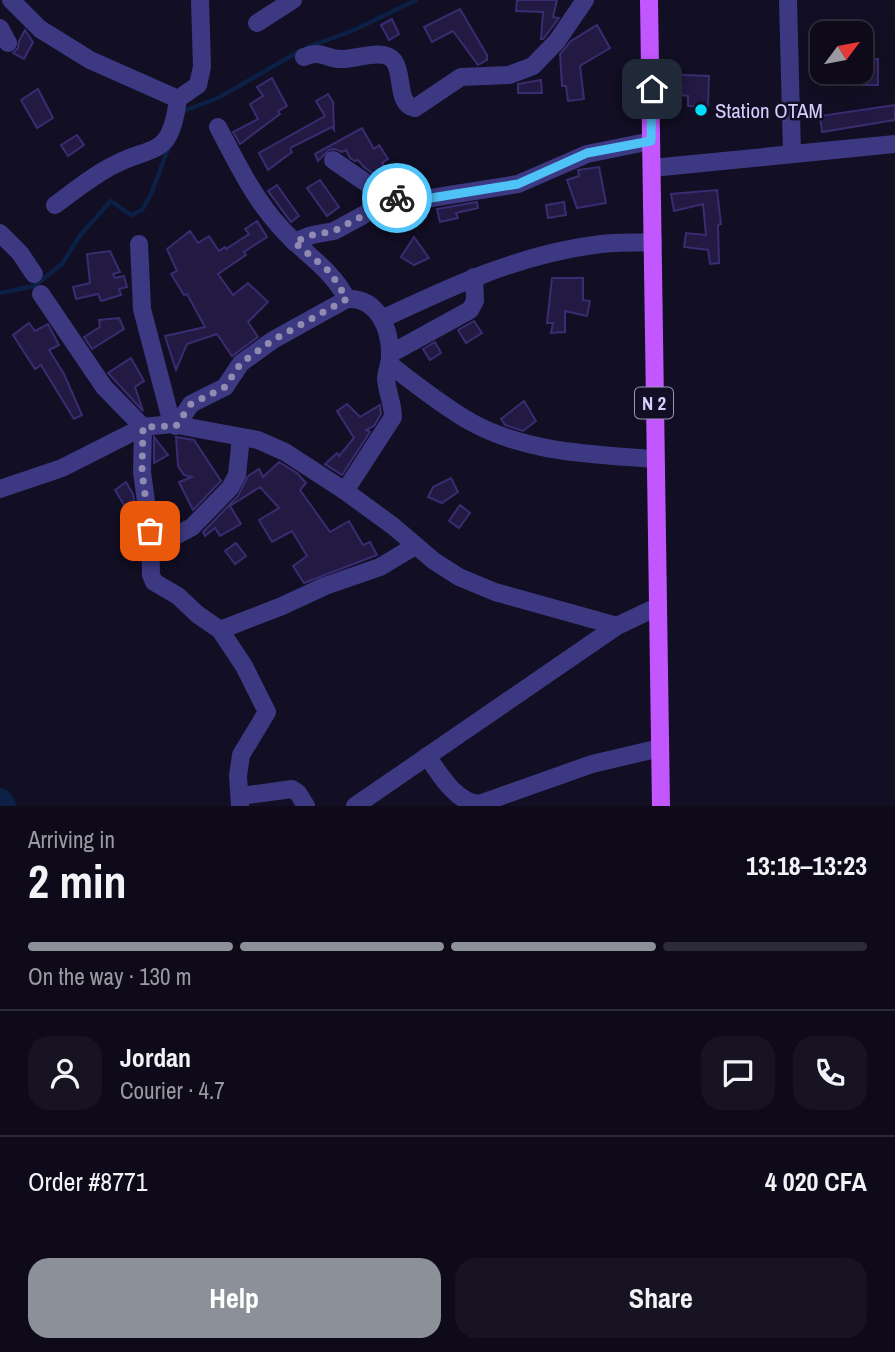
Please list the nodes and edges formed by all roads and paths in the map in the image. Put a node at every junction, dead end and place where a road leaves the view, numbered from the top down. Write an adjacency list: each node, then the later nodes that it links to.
1 (200, 0): 9 (street)
2 (293, 0): 7 (street)
3 (585, 0): 8 (street)
4 (649, 0): 11 (main road, N 2)
5 (788, 0): 13 (street)
6 (12, 5): 9 (street)
7 (257, 23)
8 (304, 57)
9 (178, 99): 17 (street)
10 (218, 127): 19 (street)
11 (651, 141): 15 (main road, N 2); 16 (street)
12 (895, 144): 13 (street)
13 (792, 153): 15 (street)
14 (333, 160): 16 (street)
15 (652, 168): 20 (main road, N 2)
16 (391, 200): 19 (street)
17 (55, 205)
18 (0, 233): 22 (street)
19 (294, 242): 25 (street)
20 (653, 243): 23 (street); 31 (main road, N 2)
21 (139, 244): 28 (street)
22 (34, 275)
23 (474, 277): 26 (street); 27 (street)
24 (41, 295): 29 (street)
25 (347, 299): 26 (street); 28 (street)
26 (382, 319): 27 (street)
27 (390, 359): 31 (street); 33 (street)
28 (174, 425): 29 (street); 30 (street)
29 (143, 427): 32 (street); 34 (street)
30 (241, 437): 33 (street); 34 (street)
31 (654, 459): 36 (main road, N 2)
32 (0, 489)
33 (345, 491): 35 (street)
34 (150, 544): 38 (street)
35 (415, 546): 37 (street); 38 (street)
36 (657, 607): 37 (street); 39 (main road, N 2)
37 (617, 626): 40 (street)
38 (220, 630): 41 (street)
39 (660, 748): 40 (street); 44 (main road, N 2)
40 (427, 756): 43 (street)
41 (240, 801): 42 (street)
42 (306, 806)
43 (355, 806)
44 (661, 806)

